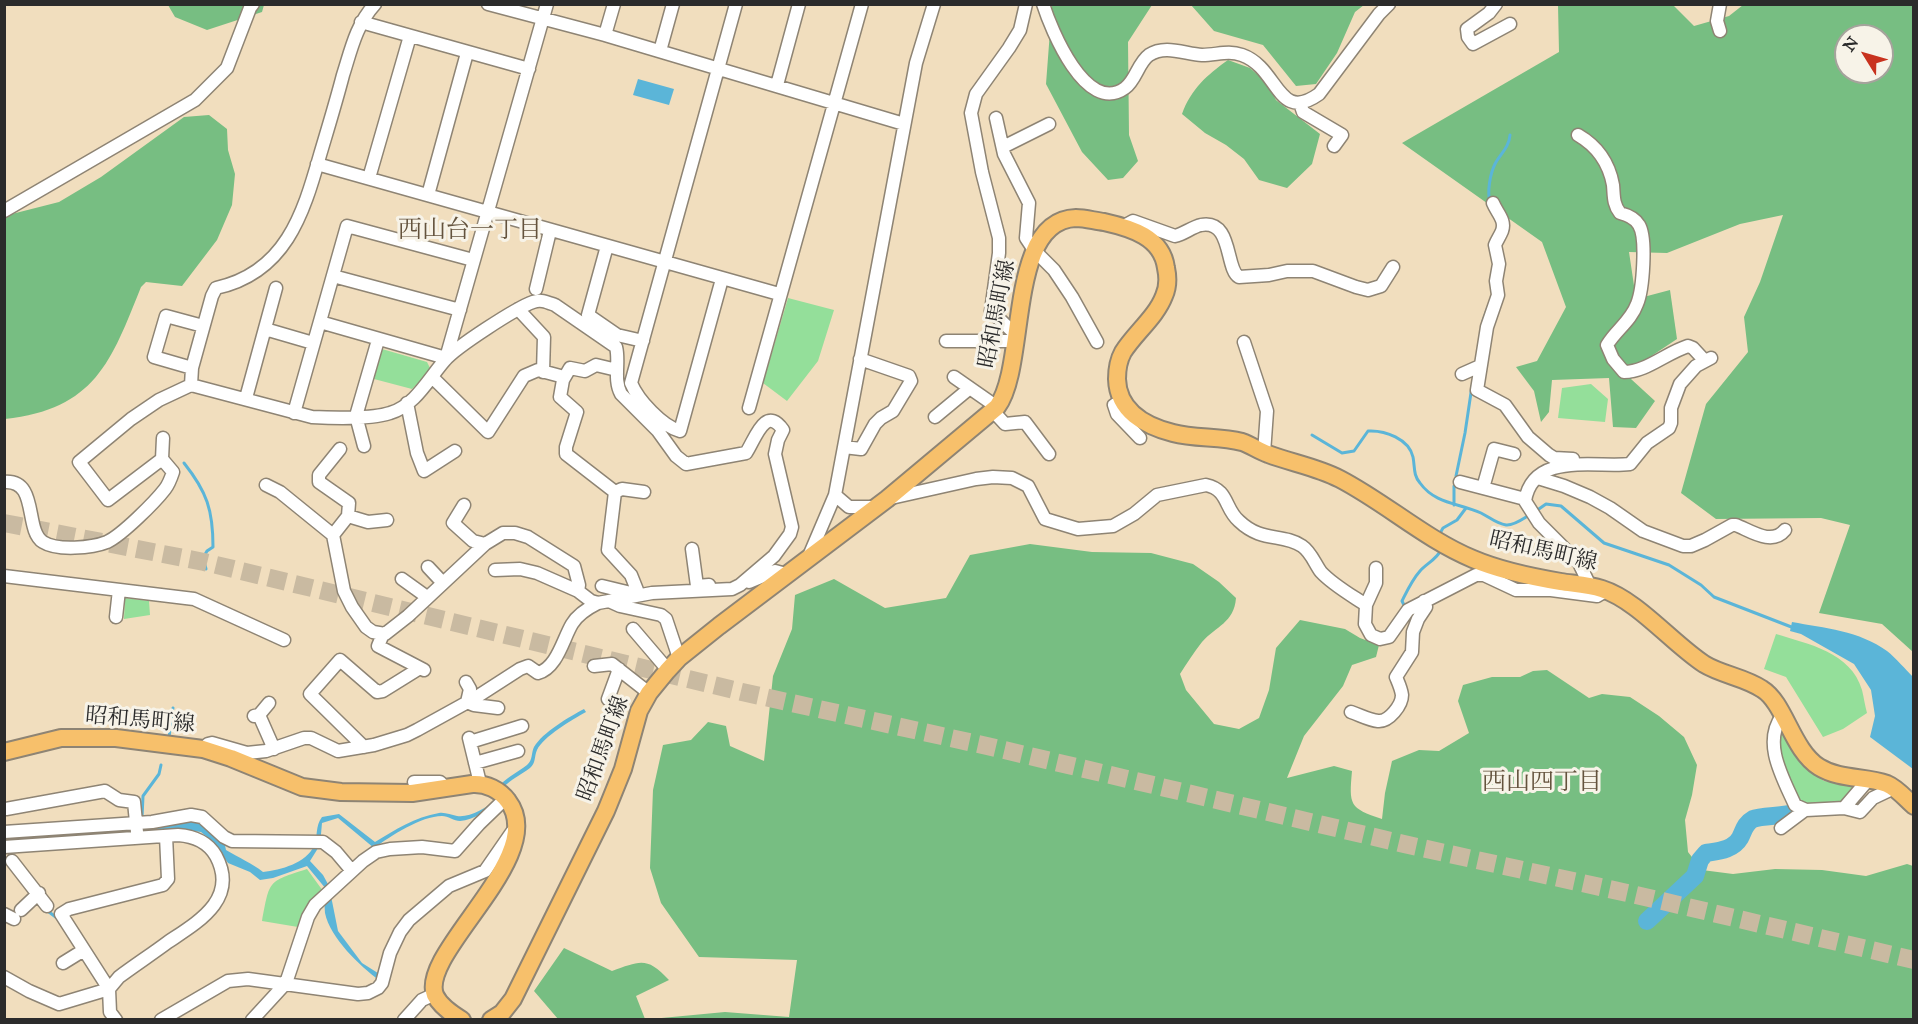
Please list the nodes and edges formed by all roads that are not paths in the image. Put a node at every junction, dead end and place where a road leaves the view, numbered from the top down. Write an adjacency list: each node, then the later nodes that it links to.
1 (253, 4): 39 (street)
2 (375, 4): 17 (street)
3 (488, 4): 16 (street)
4 (547, 4): 16 (street)
5 (614, 4): 20 (street)
6 (673, 4): 22 (street)
7 (736, 4): 24 (street)
8 (799, 4): 26 (street)
9 (862, 4): 27 (street)
10 (934, 4): 30 (street)
11 (1026, 4): 58 (street)
12 (1043, 4): 28 (street)
13 (1389, 4): 28 (street)
14 (1496, 4): 18 (street)
15 (1720, 4): 19 (street)
16 (542, 20): 20 (street); 25 (street)
17 (361, 22): 21 (street); 35 (street)
18 (1510, 24)
19 (1720, 31)
20 (605, 35): 22 (street)
21 (410, 36): 23 (street); 36 (street)
22 (660, 51): 24 (street)
23 (466, 53): 25 (street); 37 (street)
24 (718, 68): 26 (street); 46 (street)
25 (529, 69): 40 (street)
26 (777, 85): 27 (street)
27 (836, 102): 30 (street); 52 (street)
28 (1300, 103): 33 (street)
29 (996, 118): 34 (street)
30 (904, 124): 66 (street)
31 (1049, 124): 34 (street)
32 (1578, 135): 93 (street)
33 (1334, 146)
34 (1003, 147): 44 (street)
35 (317, 164): 36 (street); 56 (street)
36 (369, 178): 37 (street)
37 (428, 195): 40 (street)
38 (1493, 202): 93 (street)
39 (4, 211)
40 (488, 213): 42 (street); 45 (street)
41 (1122, 227): 44 (main road, 昭和馬町線); 47 (street); 76 (main road, 昭和馬町線)
42 (550, 231): 43 (street); 51 (street)
43 (607, 246): 46 (street); 60 (street)
44 (1034, 250): 58 (main road, 昭和馬町線); 62 (street)
45 (473, 260): 48 (street); 54 (street)
46 (665, 262): 49 (street); 60 (street)
47 (1393, 267)
48 (333, 276): 54 (street); 55 (street)
49 (722, 279): 52 (street); 60 (street)
50 (276, 288): 57 (street)
51 (536, 289)
52 (779, 294): 78 (street)
53 (518, 309): 65 (street); 68 (street); 69 (street)
54 (460, 310): 65 (street)
55 (320, 322): 59 (street); 64 (street)
56 (203, 326): 67 (street); 67 (street)
57 (265, 329): 64 (street); 75 (street)
58 (1015, 338): 61 (street); 79 (main road, 昭和馬町線)
59 (378, 340): 65 (street); 81 (street)
60 (643, 341)
61 (946, 341)
62 (1097, 342)
63 (1244, 342): 89 (street)
64 (313, 343): 80 (street)
65 (446, 358): 70 (street)
66 (860, 359): 86 (street); 86 (street)
67 (192, 368): 73 (street)
68 (617, 370): 71 (street); 119 (street)
69 (543, 372): 70 (street); 71 (street)
70 (432, 377): 77 (street)
71 (564, 377): 99 (street)
72 (954, 377): 74 (street)
73 (191, 385): 75 (street); 92 (street)
74 (970, 388): 79 (street); 82 (street)
75 (246, 399): 80 (street)
76 (1121, 401): 84 (street); 89 (main road, 昭和馬町線)
77 (407, 403): 81 (street); 88 (street)
78 (749, 408)
79 (995, 409): 90 (street); 103 (main road, 昭和馬町線)
80 (294, 413): 81 (street)
81 (356, 416): 85 (street)
82 (935, 417)
83 (163, 438): 92 (street)
84 (1140, 438)
85 (364, 446)
86 (844, 447): 101 (street)
87 (340, 449): 102 (street)
88 (454, 451)
89 (1264, 453): 121 (main road, 昭和馬町線)
90 (1049, 454)
91 (1514, 454): 98 (street)
92 (162, 459): 95 (street)
93 (1591, 463): 94 (street)
94 (1538, 478): 105 (street); 107 (street)
95 (4, 482)
96 (1460, 482): 98 (street)
97 (266, 484): 108 (street)
98 (1483, 488): 105 (street)
99 (615, 492): 100 (street); 126 (street)
100 (644, 492)
101 (835, 495): 103 (street); 111 (street)
102 (350, 503): 106 (street); 108 (street)
103 (881, 503): 111 (main road, 昭和馬町線); 130 (street)
104 (464, 505): 109 (street)
105 (1530, 508): 121 (street)
106 (387, 520)
107 (1785, 530)
108 (333, 535): 133 (street)
109 (484, 544): 118 (street); 124 (street)
110 (692, 549): 125 (street)
111 (809, 556): 115 (main road, 昭和馬町線)
112 (428, 567): 118 (street)
113 (1376, 568): 130 (street)
114 (495, 570): 124 (street)
115 (786, 574): 119 (street); 135 (main road, 昭和馬町線)
116 (4, 576): 122 (street)
117 (402, 579): 127 (street)
118 (443, 583): 127 (street)
119 (740, 585): 125 (street)
120 (602, 586): 126 (street)
121 (1590, 586): 123 (main road, 昭和馬町線)
122 (119, 590): 131 (street); 134 (street)
123 (1607, 590): 128 (street); 145 (main road, 昭和馬町線)
124 (578, 591): 129 (street)
125 (714, 591): 126 (street)
126 (639, 595): 129 (street)
127 (427, 597): 133 (street)
128 (1424, 601): 130 (street); 144 (street)
129 (603, 602): 135 (street); 141 (street)
130 (1366, 605)
131 (116, 617)
132 (633, 629): 135 (street)
133 (383, 634): 147 (street)
134 (284, 640)
135 (673, 664): 139 (main road, 昭和馬町線)
136 (594, 666): 137 (street)
137 (619, 669): 139 (street); 140 (street)
138 (466, 682): 141 (street)
139 (649, 693): 186 (main road, 昭和馬町線)
140 (608, 699)
141 (467, 702): 143 (street); 147 (street)
142 (269, 704): 149 (street)
143 (498, 708)
144 (1351, 712)
145 (1782, 716): 153 (main road, 昭和馬町線); 162 (street)
146 (522, 726): 152 (street)
147 (364, 747): 149 (street)
148 (203, 749): 149 (street); 151 (main road, 昭和馬町線); 156 (main road, 昭和馬町線)
149 (274, 749)
150 (518, 751): 152 (street)
151 (4, 752)
152 (476, 763): 155 (street)
153 (1868, 780): 157 (main road, 昭和馬町線); 160 (street)
154 (414, 782): 156 (street)
155 (480, 783): 156 (main road, 昭和馬町線); 158 (main road)
156 (446, 787)
157 (1894, 788): 159 (main road, 昭和馬町線); 160 (street)
158 (506, 798): 164 (main road); 171 (street)
159 (1914, 807)
160 (1844, 808): 162 (street)
161 (6, 809): 163 (street)
162 (1805, 810): 165 (street)
163 (137, 823): 166 (street); 168 (street); 171 (street)
164 (516, 826): 178 (street); 180 (main road)
165 (1781, 828)
166 (5, 832): 169 (street)
167 (166, 836): 168 (street); 175 (street); 179 (street)
168 (137, 839): 169 (street)
169 (6, 847)
170 (12, 861): 172 (street)
171 (352, 870): 178 (street)
172 (39, 893): 173 (street); 174 (street)
173 (47, 906)
174 (13, 914)
175 (84, 950): 176 (street); 179 (street)
176 (63, 963)
177 (4, 977): 179 (street)
178 (286, 983): 182 (street); 183 (street)
179 (109, 989): 181 (street)
180 (435, 994): 184 (street); 185 (main road)
181 (116, 1020)
182 (161, 1020)
183 (252, 1020)
184 (404, 1020)
185 (462, 1020)
186 (491, 1020)

